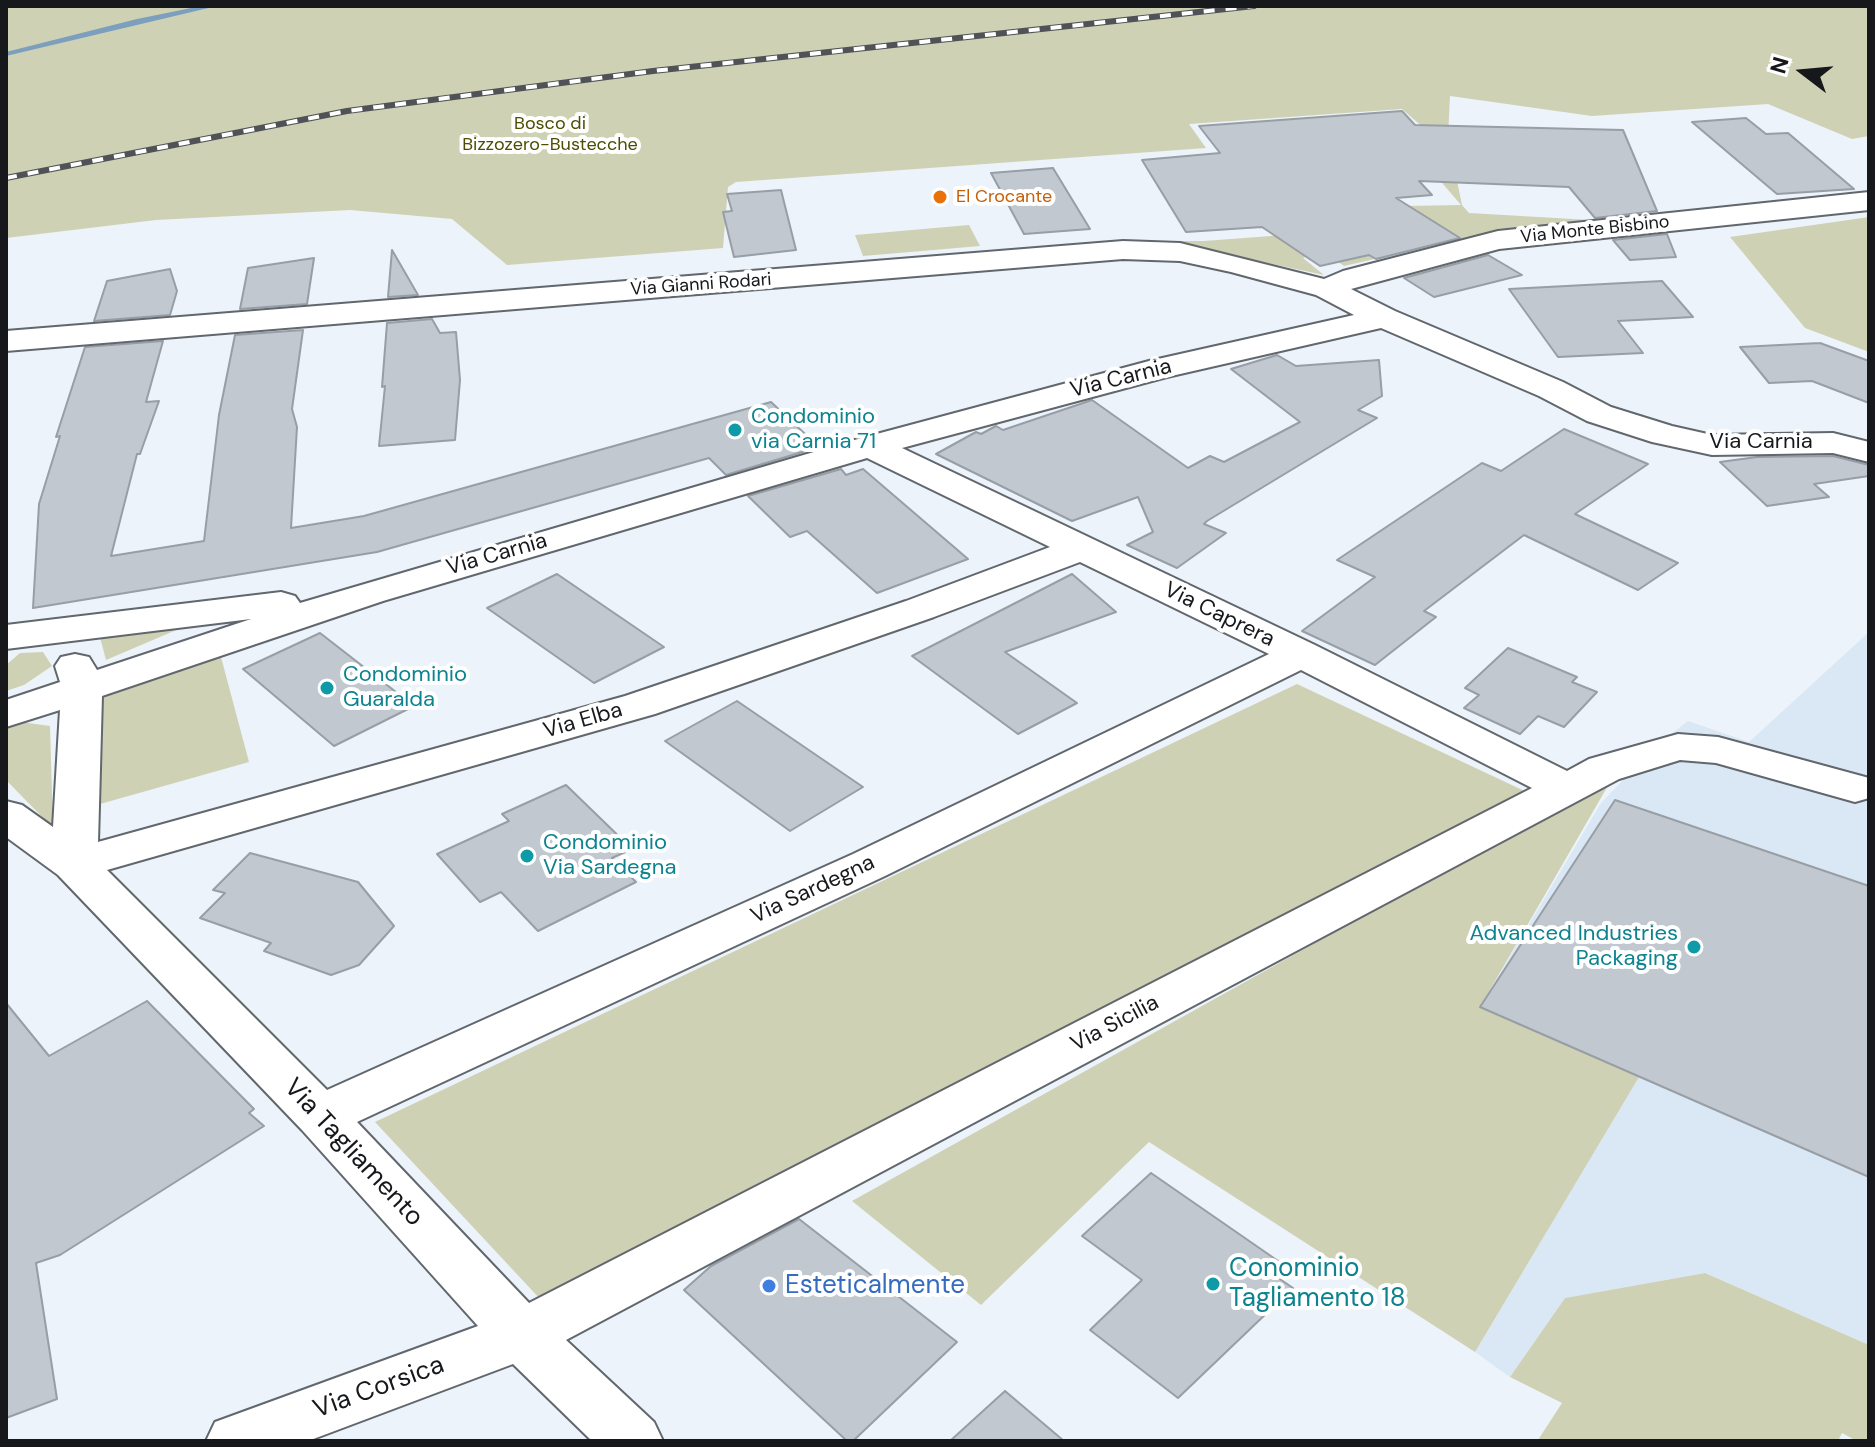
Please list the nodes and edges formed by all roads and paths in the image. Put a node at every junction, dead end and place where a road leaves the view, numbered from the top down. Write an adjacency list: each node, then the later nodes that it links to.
1 (1869, 201): 2 (street, Via Monte Bisbino)
2 (1327, 289): 3 (street, Via Gianni Rodari); 4 (street, Via Gianni Rodari)
3 (1384, 318): 5 (street, Via Carnia); 6 (street, Via Carnia)
4 (6, 341)
5 (870, 446): 7 (street, Via Caprera); 8 (street, Via Carnia)
6 (1869, 452)
7 (1081, 548): 11 (street, Via Caprera); 17 (street, Via Elba)
8 (369, 593): 9 (street, Via Carnia); 12 (street, Via Carnia)
9 (65, 630): 10 (street, Via Carnia); 12 (street)
10 (6, 637)
11 (1301, 654): 14 (street, Via Caprera); 18 (street, Via Sardegna)
12 (82, 689): 13 (street, Via Carnia); 17 (street)
13 (6, 714)
14 (1566, 788): 15 (street, Via Sicilia); 19 (street, Via Sicilia)
15 (1855, 788)
16 (6, 815): 17 (street, Via Tagliamento)
17 (74, 864): 18 (street, Via Tagliamento)
18 (320, 1116): 19 (street, Via Tagliamento)
19 (522, 1335): 20 (street, Via Corsica); 21 (street, Via Tagliamento)
20 (236, 1441)
21 (633, 1441)

